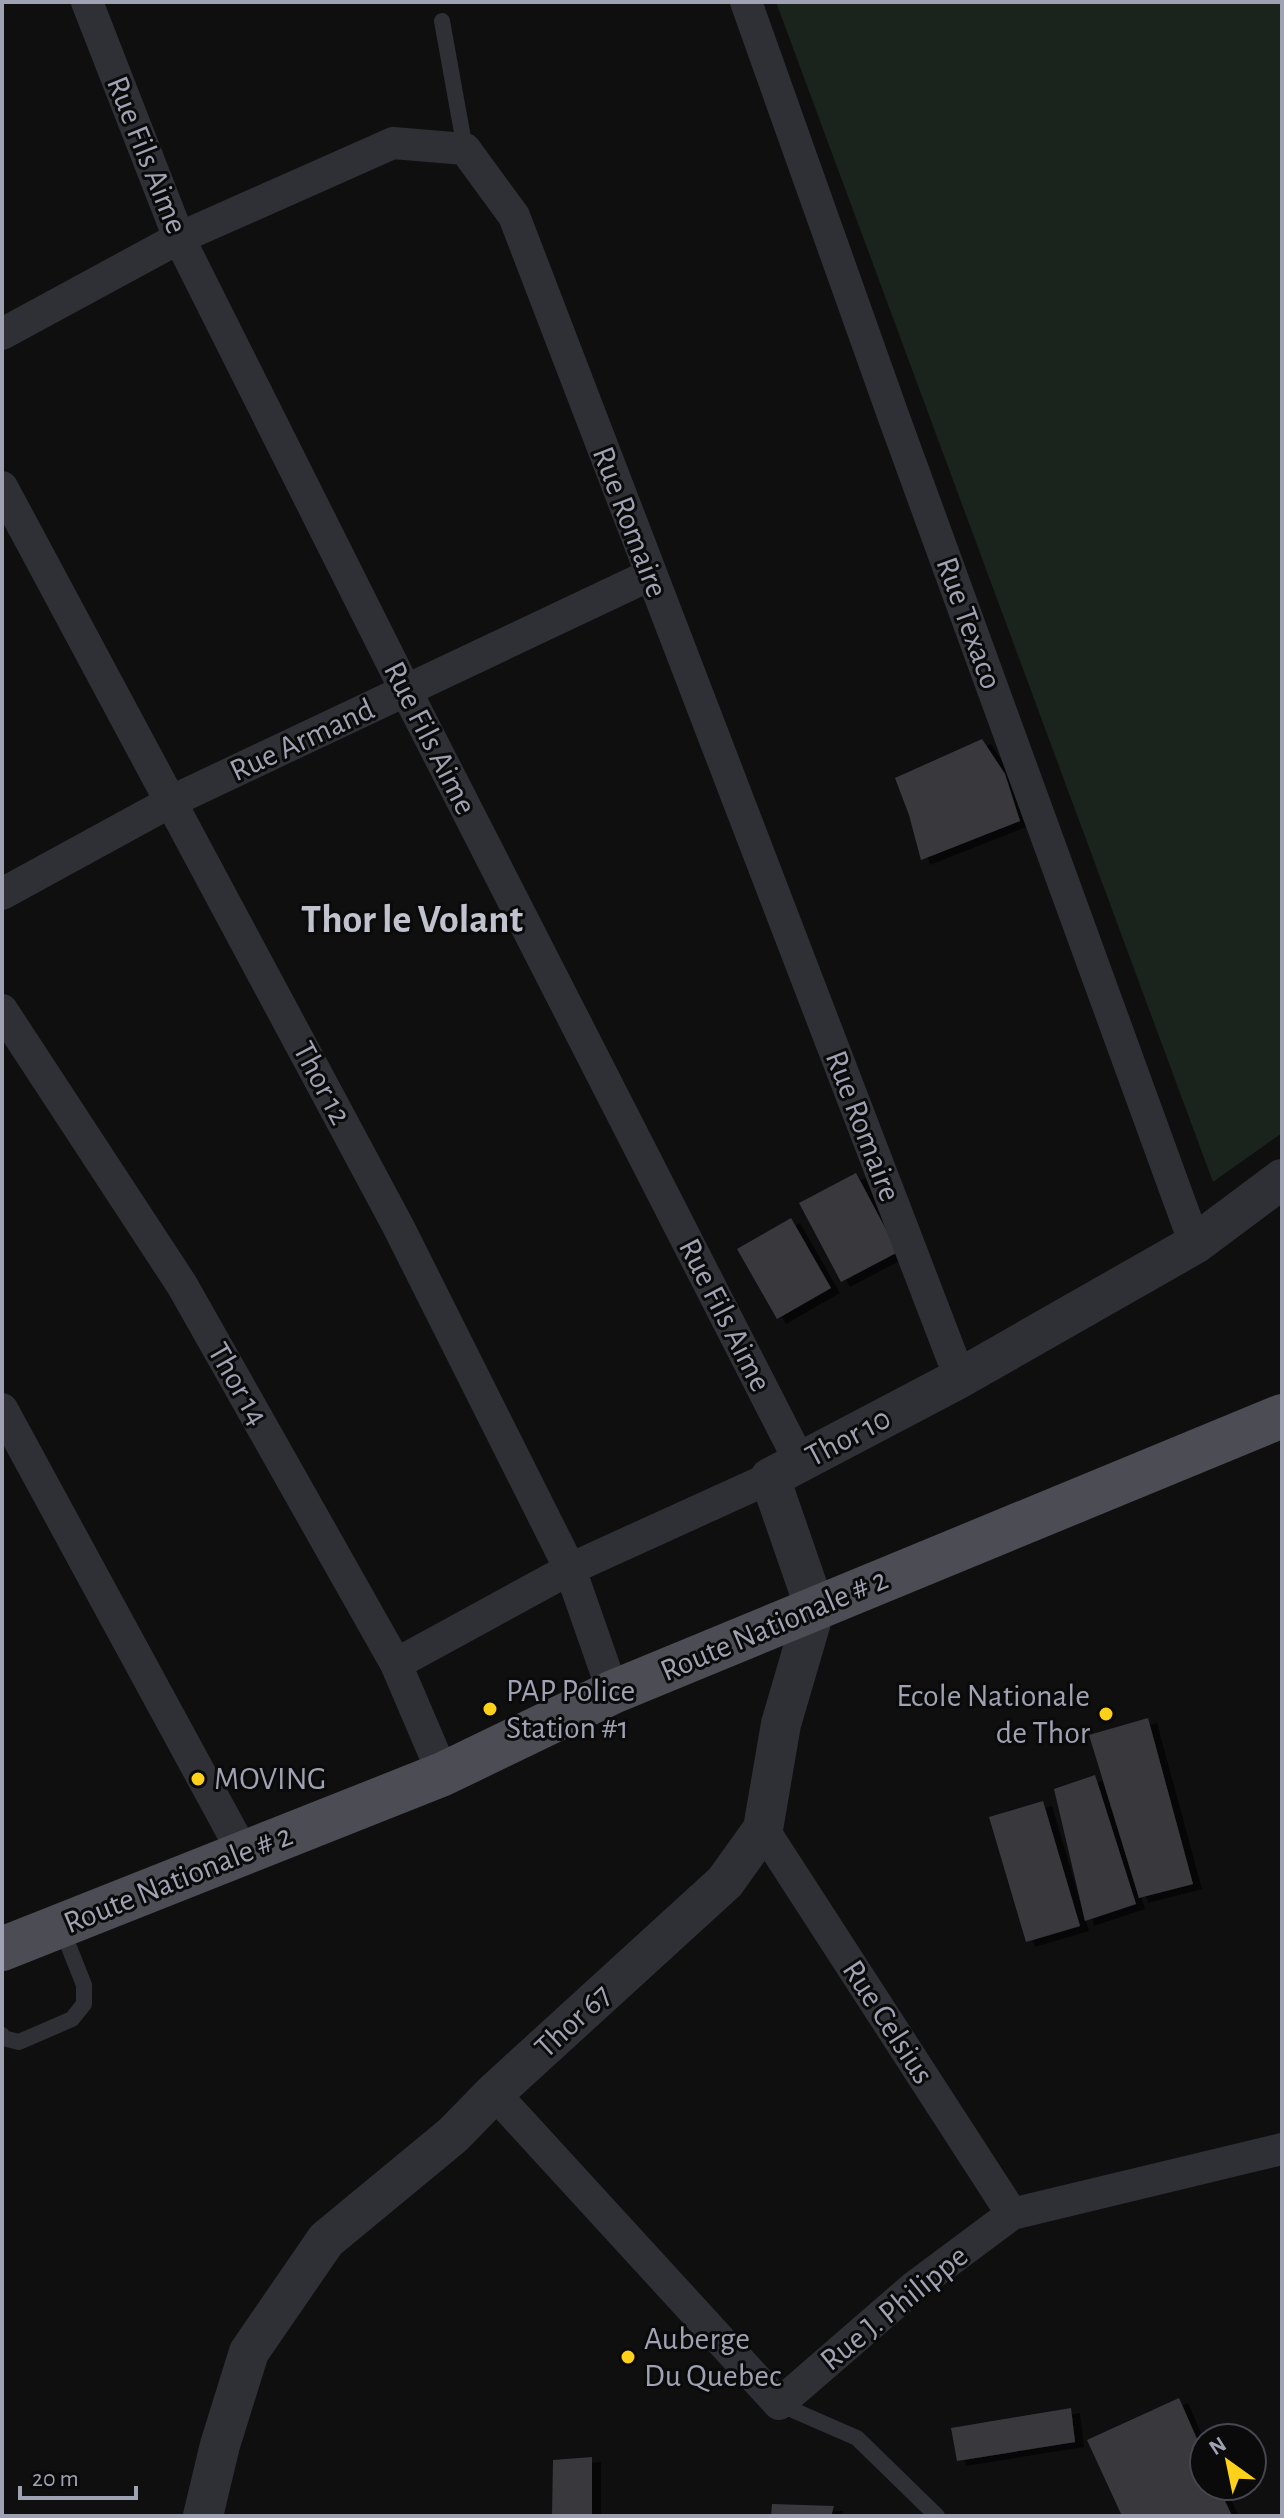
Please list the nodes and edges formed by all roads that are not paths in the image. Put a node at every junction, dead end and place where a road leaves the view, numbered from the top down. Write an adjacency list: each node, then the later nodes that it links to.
1 (87, 2): 5 (street, Rue Fils Aime)
2 (746, 2): 14 (street, Rue Texaco)
3 (442, 21): 4 (lane)
4 (465, 149): 5 (street); 8 (street, Rue Romaire)
5 (179, 238): 6 (street); 9 (street, Rue Fils Aime)
6 (2, 334)
7 (2, 487): 10 (street, Thor 12)
8 (650, 575): 9 (street, Rue Armand); 15 (street, Rue Romaire)
9 (406, 691): 10 (street, Rue Armand); 18 (street, Rue Fils Aime)
10 (172, 801): 11 (street, Rue Armand); 19 (street, Thor 12)
11 (2, 894)
12 (2, 1010): 21 (street, Thor 14)
13 (1282, 1179): 14 (street, Thor 10)
14 (1195, 1244): 15 (street, Thor 10)
15 (960, 1378): 18 (street, Thor 10)
16 (2, 1409): 25 (street)
17 (1282, 1416): 20 (main road, Route Nationale # 2)
18 (785, 1470): 19 (street, Thor 10); 20 (street)
19 (570, 1569): 21 (street, Thor 10); 22 (street, Thor 12)
20 (815, 1608): 22 (main road, Route Nationale # 2); 24 (street, Thor 67)
21 (396, 1664): 23 (street, Thor 14)
22 (613, 1692): 23 (main road, Route Nationale # 2)
23 (443, 1774): 25 (main road, Route Nationale # 2)
24 (763, 1829): 29 (street, Thor 67); 31 (street, Rue Celsius)
25 (244, 1854): 26 (main road, Route Nationale # 2)
26 (61, 1926): 27 (main road, Route Nationale # 2); 28 (lane)
27 (2, 1949)
28 (2, 2035)
29 (494, 2093): 32 (street); 33 (street, Thor 67)
30 (1282, 2149): 31 (street, Rue J. Philippe)
31 (1012, 2214): 32 (street, Rue J. Philippe)
32 (779, 2404): 34 (lane)
33 (203, 2516)
34 (937, 2516)

